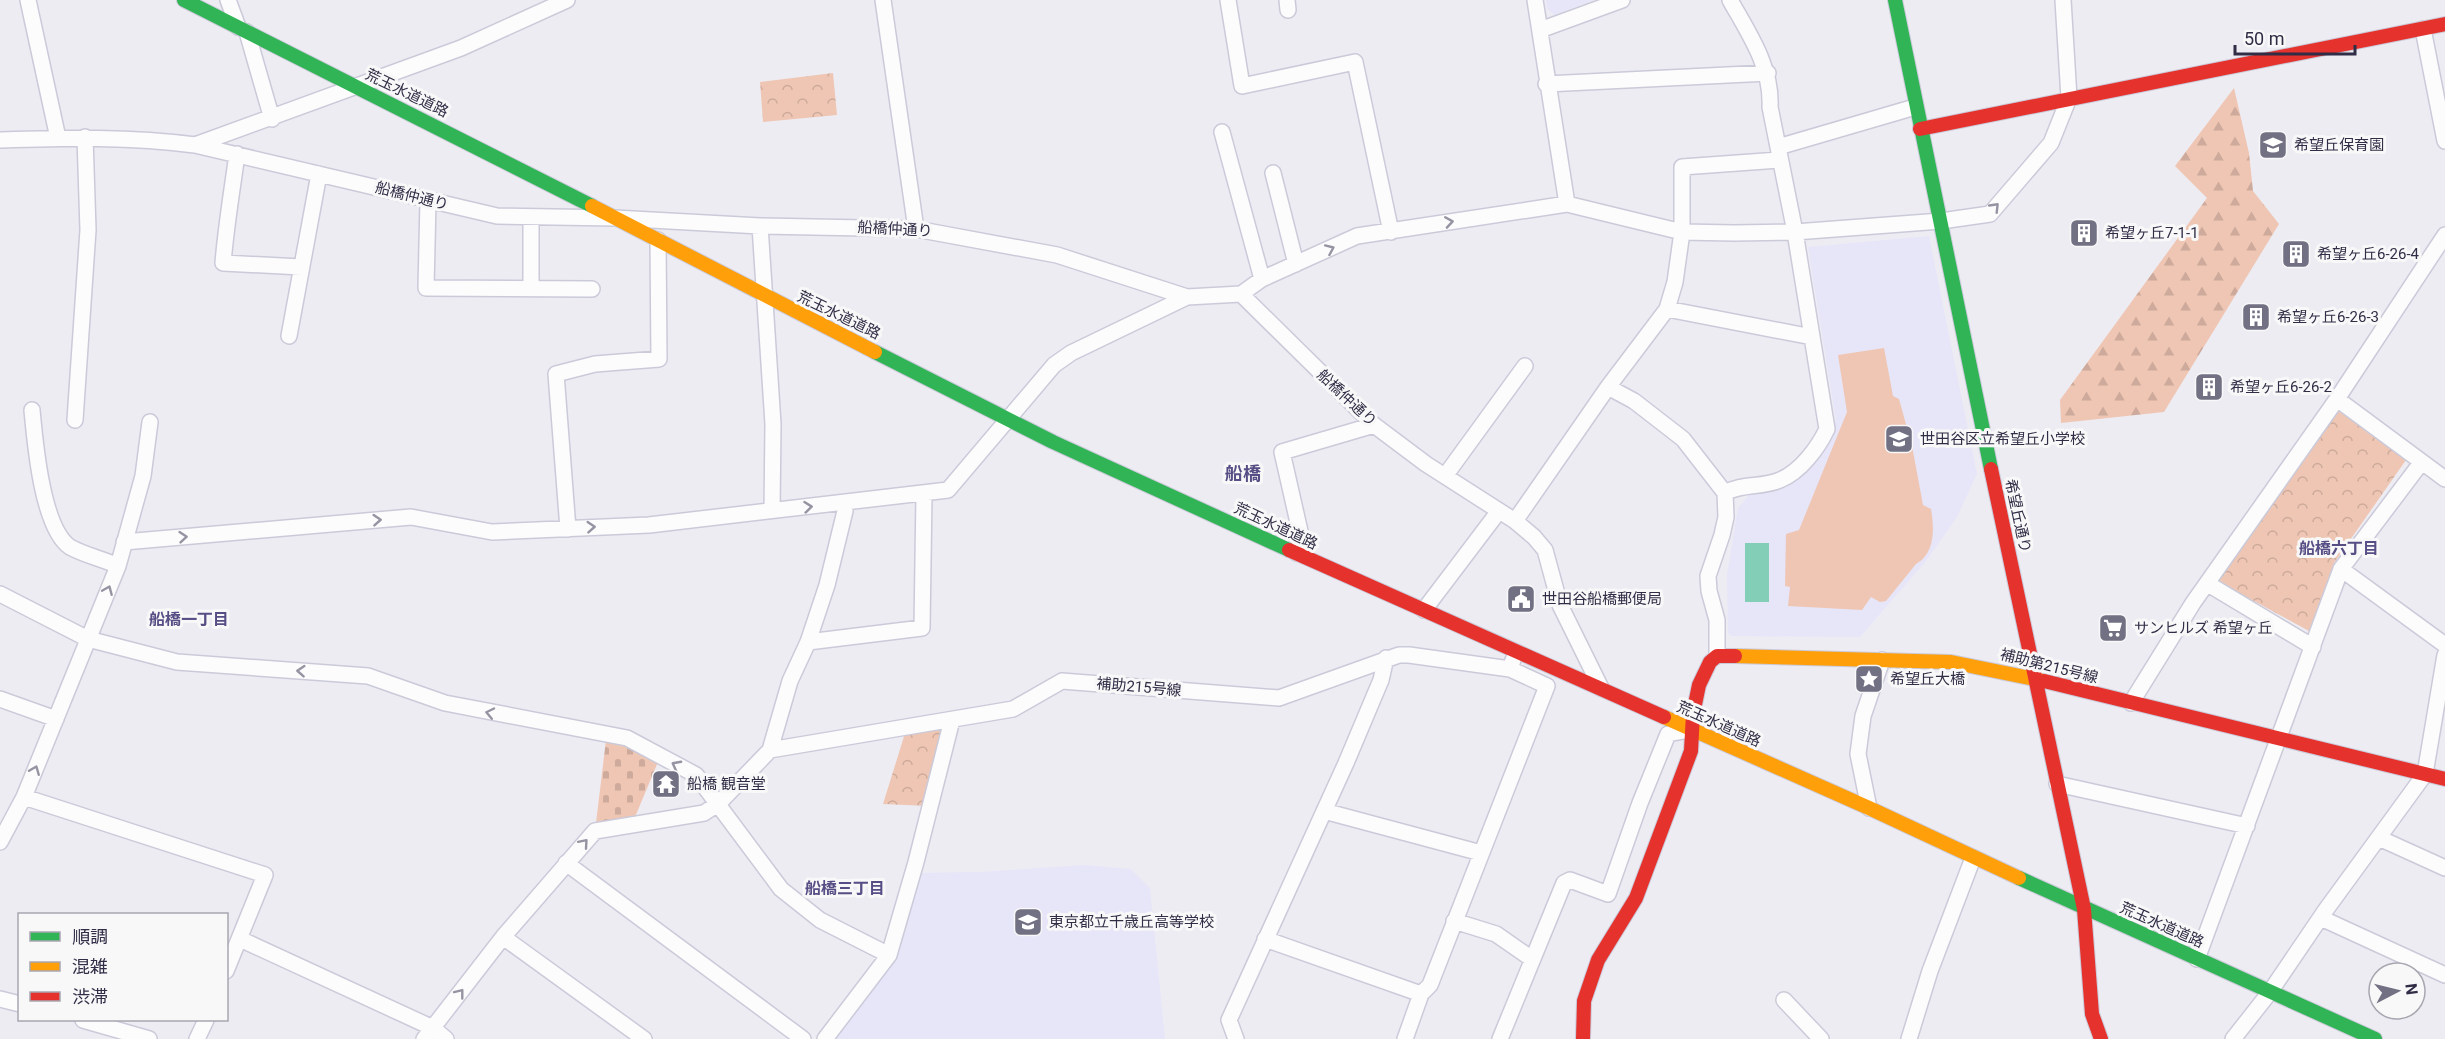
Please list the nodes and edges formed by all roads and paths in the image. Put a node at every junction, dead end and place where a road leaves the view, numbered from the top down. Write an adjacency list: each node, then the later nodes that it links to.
1 (28, 0): 25 (street)
2 (184, 0): 14 (street, 荒玉水道道路)
3 (228, 0): 14 (street)
4 (567, 0): 18 (street)
5 (883, 0): 39 (street)
6 (1228, 0): 40 (street)
7 (1535, 0): 15 (street)
8 (1622, 0): 15 (street)
9 (1730, 0): 16 (street)
10 (1895, 0): 20 (street, 希望丘通り)
11 (2063, 0): 19 (street)
12 (2445, 24): 13 (street)
13 (2423, 28): 19 (street); 27 (street)
14 (243, 30): 18 (street, 荒玉水道道路); 21 (street)
15 (1540, 30): 17 (street)
16 (1768, 73): 17 (street); 30 (street)
17 (1546, 84): 34 (street)
18 (358, 88): 21 (street); 36 (street, 荒玉水道道路)
19 (2069, 98): 22 (street); 37 (street, one-way to 19)
20 (1915, 107): 22 (street, 希望丘通り); 30 (street)
21 (272, 119): 28 (street)
22 (1920, 129): 37 (street, 希望丘通り)
23 (1222, 132): 47 (street)
24 (86, 137): 25 (street, 船橋仲通り); 28 (street, 船橋仲通り); 61 (street)
25 (58, 138): 26 (street, 船橋仲通り)
26 (0, 140)
27 (2445, 141)
28 (195, 145): 29 (street, 船橋仲通り)
29 (237, 154): 32 (street, 船橋仲通り); 46 (street)
30 (1778, 154): 41 (street); 42 (street)
31 (1273, 173): 45 (street)
32 (319, 174): 33 (street, 船橋仲通り); 46 (street)
33 (428, 201): 35 (street, 船橋仲通り); 48 (street)
34 (1567, 204): 40 (street, one-way to 34); 41 (street)
35 (531, 217): 36 (street, 船橋仲通り); 48 (street)
36 (615, 218): 38 (street, 船橋仲通り); 44 (street, 荒玉水道道路)
37 (1941, 221): 42 (street); 92 (street, 希望丘通り)
38 (760, 226): 39 (street, 船橋仲通り); 51 (street)
39 (916, 229): 52 (street, 船橋仲通り)
40 (1391, 232): 45 (street, one-way to 40)
41 (1682, 232): 42 (street); 53 (street)
42 (1795, 232): 55 (street)
43 (2445, 235): 58 (street)
44 (658, 240): 51 (street, 荒玉水道道路); 73 (street)
45 (1296, 264): 47 (street)
46 (301, 267): 54 (street)
47 (1262, 279): 50 (street)
48 (531, 288): 49 (street)
49 (592, 289)
50 (1241, 294): 52 (street, 船橋仲通り); 63 (street, 船橋仲通り)
51 (763, 296): 60 (street, 荒玉水道道路); 70 (street)
52 (1187, 297): 60 (street)
53 (1667, 309): 55 (street); 57 (street)
54 (289, 336)
55 (1812, 337): 67 (street)
56 (1525, 366): 65 (street)
57 (1608, 387): 67 (street); 72 (street)
58 (2337, 399): 64 (street); 78 (street)
59 (32, 410): 76 (street)
60 (1007, 417): 68 (street); 75 (street, 荒玉水道道路)
61 (75, 420)
62 (150, 422): 74 (street)
63 (1374, 424): 65 (street, 船橋仲通り); 75 (street)
64 (2421, 463): 66 (street); 77 (street)
65 (1445, 476): 71 (street, 船橋仲通り)
66 (2445, 479)
67 (1725, 493): 87 (street)
68 (924, 494): 69 (street); 82 (street)
69 (844, 503): 70 (street, one-way to 69); 82 (street)
70 (772, 510): 73 (street, one-way to 70)
71 (1499, 511): 72 (street, 船橋仲通り); 80 (street)
72 (1515, 521): 94 (street, 船橋仲通り)
73 (568, 530): 74 (street, one-way to 73)
74 (124, 542): 76 (street)
75 (1297, 554): 80 (street, 荒玉水道道路)
76 (118, 566): 81 (street, one-way to 76)
77 (2341, 569): 83 (street); 84 (street)
78 (2208, 584): 84 (street); 96 (street)
79 (0, 594): 81 (street)
80 (1424, 610): 85 (street, 荒玉水道道路)
81 (88, 639): 97 (street); 106 (street, one-way to 81)
82 (808, 642): 101 (street)
83 (2445, 645)
84 (2313, 646): 100 (street)
85 (1515, 651): 90 (street, 荒玉水道道路); 91 (street)
86 (2445, 655): 102 (street)
87 (1717, 656): 89 (street, 補助第215号線); 99 (street)
88 (1386, 658): 91 (street, 補助215号線); 98 (street, 補助215号線); 108 (street)
89 (1882, 660): 92 (street, 補助第215号線); 107 (street)
90 (1554, 668): 93 (street); 94 (street, 荒玉水道道路)
91 (1510, 669): 93 (street, 補助215号線)
92 (2035, 678): 96 (street, 補助第215号線); 104 (street, 希望丘通り)
93 (1547, 686): 112 (street)
94 (1601, 688): 99 (street, 荒玉水道道路)
95 (0, 699): 97 (street)
96 (2132, 703): 100 (street, 補助第215号線)
97 (56, 719): 105 (street, one-way to 97)
98 (952, 720): 101 (street, 補助215号線); 122 (street)
99 (1689, 730): 107 (street, 荒玉水道道路); 123 (street); 144 (street)
100 (2279, 739): 102 (street, 補助第215号線); 109 (street)
101 (770, 750): 106 (street)
102 (2425, 774): 103 (street, 補助第215号線); 110 (street)
103 (2445, 779)
104 (2057, 784): 109 (street); 116 (street, 希望丘通り)
105 (24, 797): 111 (street); 120 (street)
106 (719, 803): 114 (street, one-way to 106); 122 (street)
107 (1869, 808): 113 (street, 荒玉水道道路)
108 (1324, 811): 112 (street); 121 (street)
109 (2247, 826): 124 (street)
110 (2379, 838): 115 (street); 117 (street)
111 (0, 842)
112 (1481, 853): 118 (street)
113 (1973, 858): 116 (street, 荒玉水道道路); 146 (street)
114 (566, 863): 119 (street); 139 (street)
115 (2445, 868)
116 (2084, 909): 124 (street, 荒玉水道道路); 147 (street, 希望丘通り)
117 (2321, 918): 126 (street); 127 (street)
118 (1454, 921): 123 (street); 128 (street)
119 (503, 937): 134 (street, one-way to 119); 138 (street)
120 (240, 939): 125 (street); 134 (street)
121 (1265, 939): 128 (street); 141 (street)
122 (889, 955): 140 (street)
123 (1532, 959): 143 (street)
124 (2197, 959): 127 (street, 荒玉水道道路)
125 (228, 966)
126 (2445, 975)
127 (2270, 992): 148 (street); 149 (street, 荒玉水道道路)
128 (1421, 994): 142 (street)
129 (0, 999): 131 (street)
130 (1784, 1000): 145 (street)
131 (18, 1004)
132 (87, 1021): 135 (street)
133 (206, 1021): 136 (street)
134 (428, 1033): 137 (street)
135 (150, 1039)
136 (197, 1039)
137 (446, 1039)
138 (644, 1039)
139 (803, 1039)
140 (825, 1039)
141 (1236, 1039)
142 (1405, 1039)
143 (1500, 1039)
144 (1583, 1039)
145 (1821, 1039)
146 (1909, 1039)
147 (2101, 1039)
148 (2233, 1039)
149 (2375, 1039)

